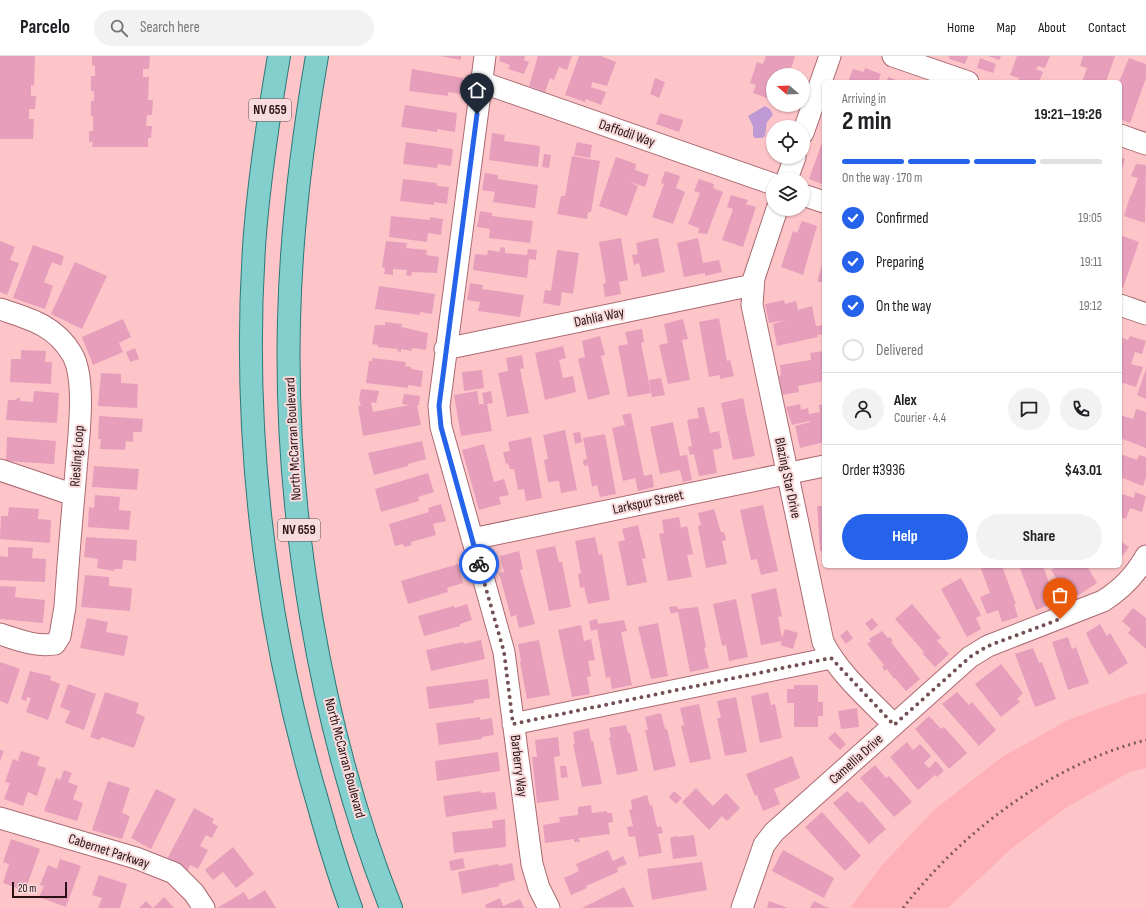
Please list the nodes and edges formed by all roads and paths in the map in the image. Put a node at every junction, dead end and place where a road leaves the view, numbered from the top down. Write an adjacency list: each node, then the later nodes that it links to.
1 (279, 56): 34 (main road, NV 659)
2 (317, 56): 11 (main road, North McCarran Boulevard / NV 659)
3 (332, 56): 11 (main road)
4 (485, 56): 8 (street, Barberry Way)
5 (830, 56): 9 (street)
6 (893, 56): 7 (street)
7 (962, 80)
8 (481, 82): 13 (street, Daffodil Way); 21 (street, Barberry Way)
9 (808, 120)
10 (1122, 136): 12 (street)
11 (303, 142): 35 (main road, North McCarran Boulevard / NV 659)
12 (1146, 144)
13 (766, 182)
14 (810, 197): 15 (street)
15 (822, 201)
16 (775, 216): 17 (street, Blazing Star Drive)
17 (753, 285): 21 (street, Dahlia Way); 24 (street, Blazing Star Drive)
18 (1122, 306): 20 (street)
19 (0, 309): 25 (street, Riesling Loop)
20 (1146, 314)
21 (445, 349): 26 (street, Barberry Way)
22 (822, 466): 24 (street, Larkspur Street)
23 (0, 470): 25 (street)
24 (787, 473): 26 (street, Larkspur Street); 29 (street, Blazing Star Drive)
25 (74, 494): 28 (street, Riesling Loop)
26 (472, 539): 30 (street, Barberry Way)
27 (1146, 556): 31 (street, Camellia Drive)
28 (0, 634)
29 (831, 658): 30 (street); 31 (street, Blazing Star Drive)
30 (513, 724): 36 (street, Barberry Way)
31 (894, 725): 37 (street, Camellia Drive)
32 (0, 818): 33 (street, Cabernet Parkway)
33 (204, 908)
34 (352, 908)
35 (391, 908)
36 (549, 908)
37 (742, 908)

